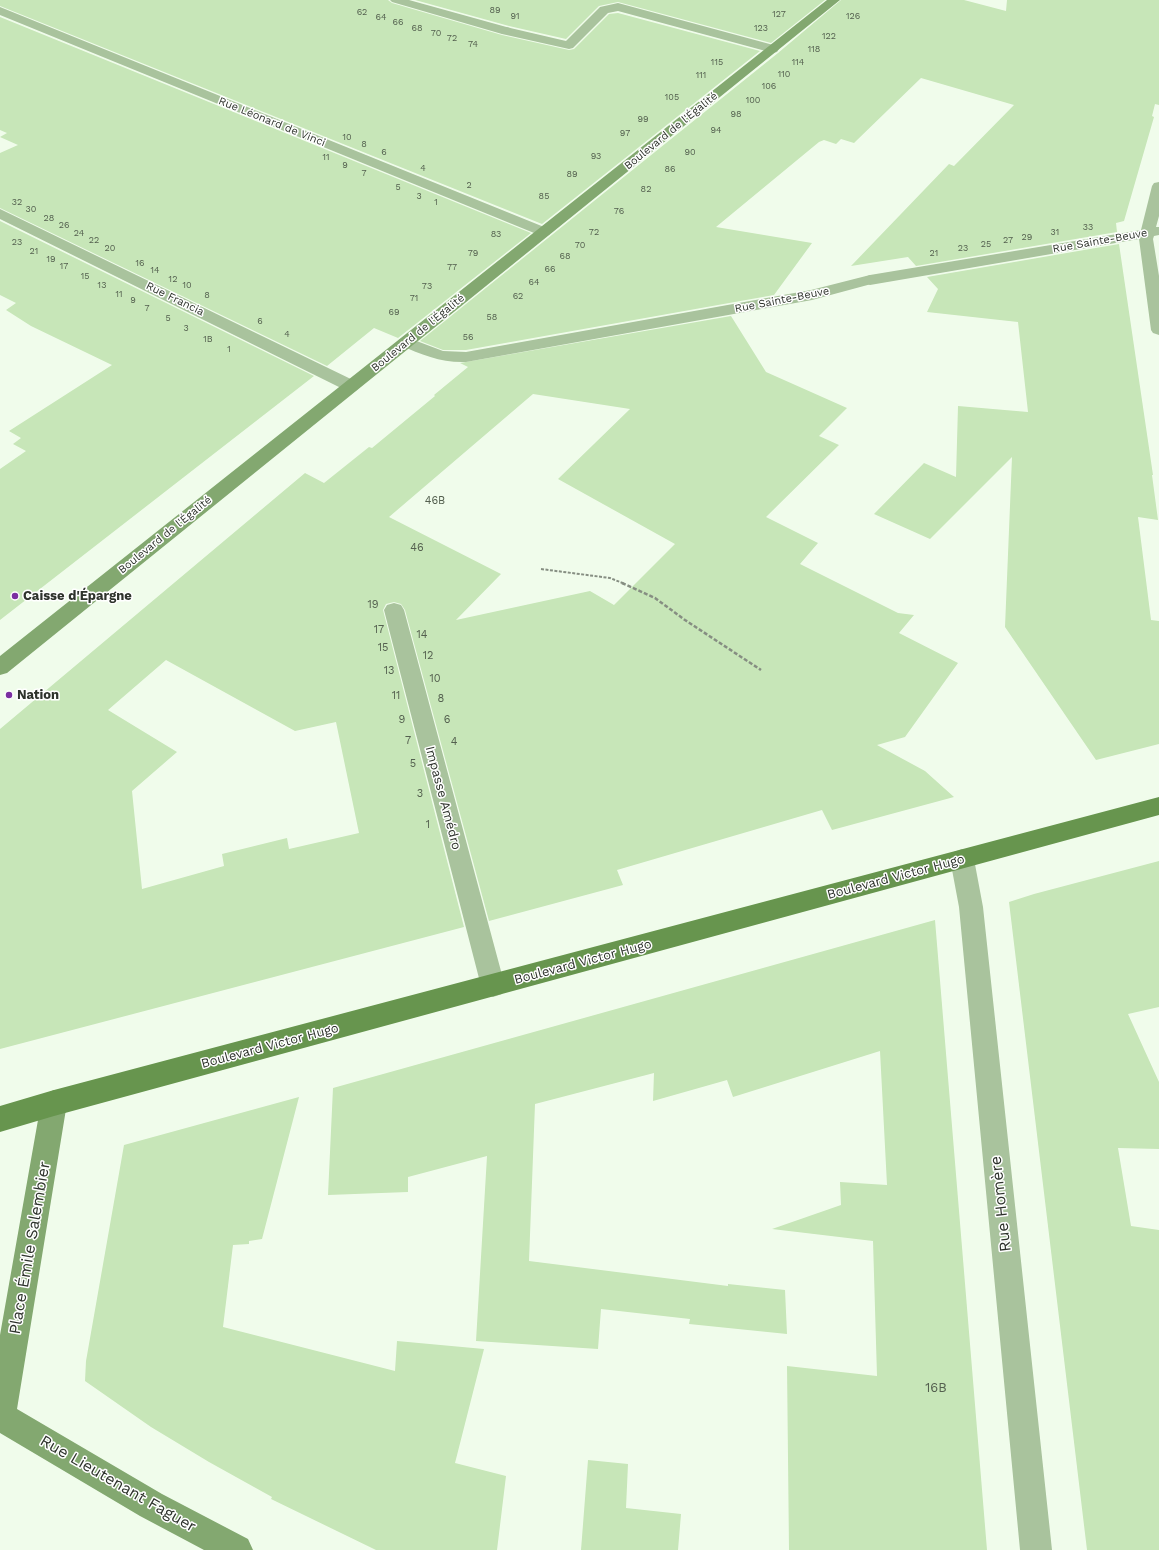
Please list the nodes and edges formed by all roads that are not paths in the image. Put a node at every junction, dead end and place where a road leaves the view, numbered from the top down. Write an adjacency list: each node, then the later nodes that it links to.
1 (396, 0): 4 (street)
2 (834, 0): 4 (main road, Boulevard de l'Égalité)
3 (0, 11): 7 (street, Rue Léonard de Vinci)
4 (773, 49): 7 (main road, Boulevard de l'Égalité)
5 (1159, 186): 8 (street)
6 (0, 213): 11 (street, Rue Francia)
7 (544, 232): 10 (main road, Boulevard de l'Égalité)
8 (1153, 232): 9 (street); 10 (street, Rue Sainte-Beuve)
9 (1159, 330)
10 (406, 342): 11 (main road, Boulevard de l'Égalité)
11 (351, 386): 13 (main road, Boulevard de l'Égalité)
12 (394, 610): 16 (street, Impasse Amédro)
13 (0, 666)
14 (1159, 806): 15 (main road, Boulevard Victor Hugo)
15 (962, 859): 16 (main road, Boulevard Victor Hugo); 21 (street, Rue Homère)
16 (493, 986): 17 (main road, Boulevard Victor Hugo)
17 (54, 1104): 18 (main road, Boulevard Victor Hugo); 19 (main road, Place Émile Salembier)
18 (2, 1118)
19 (1, 1416): 20 (main road, Rue Lieutenant Faguer)
20 (237, 1550)
21 (1036, 1550)

